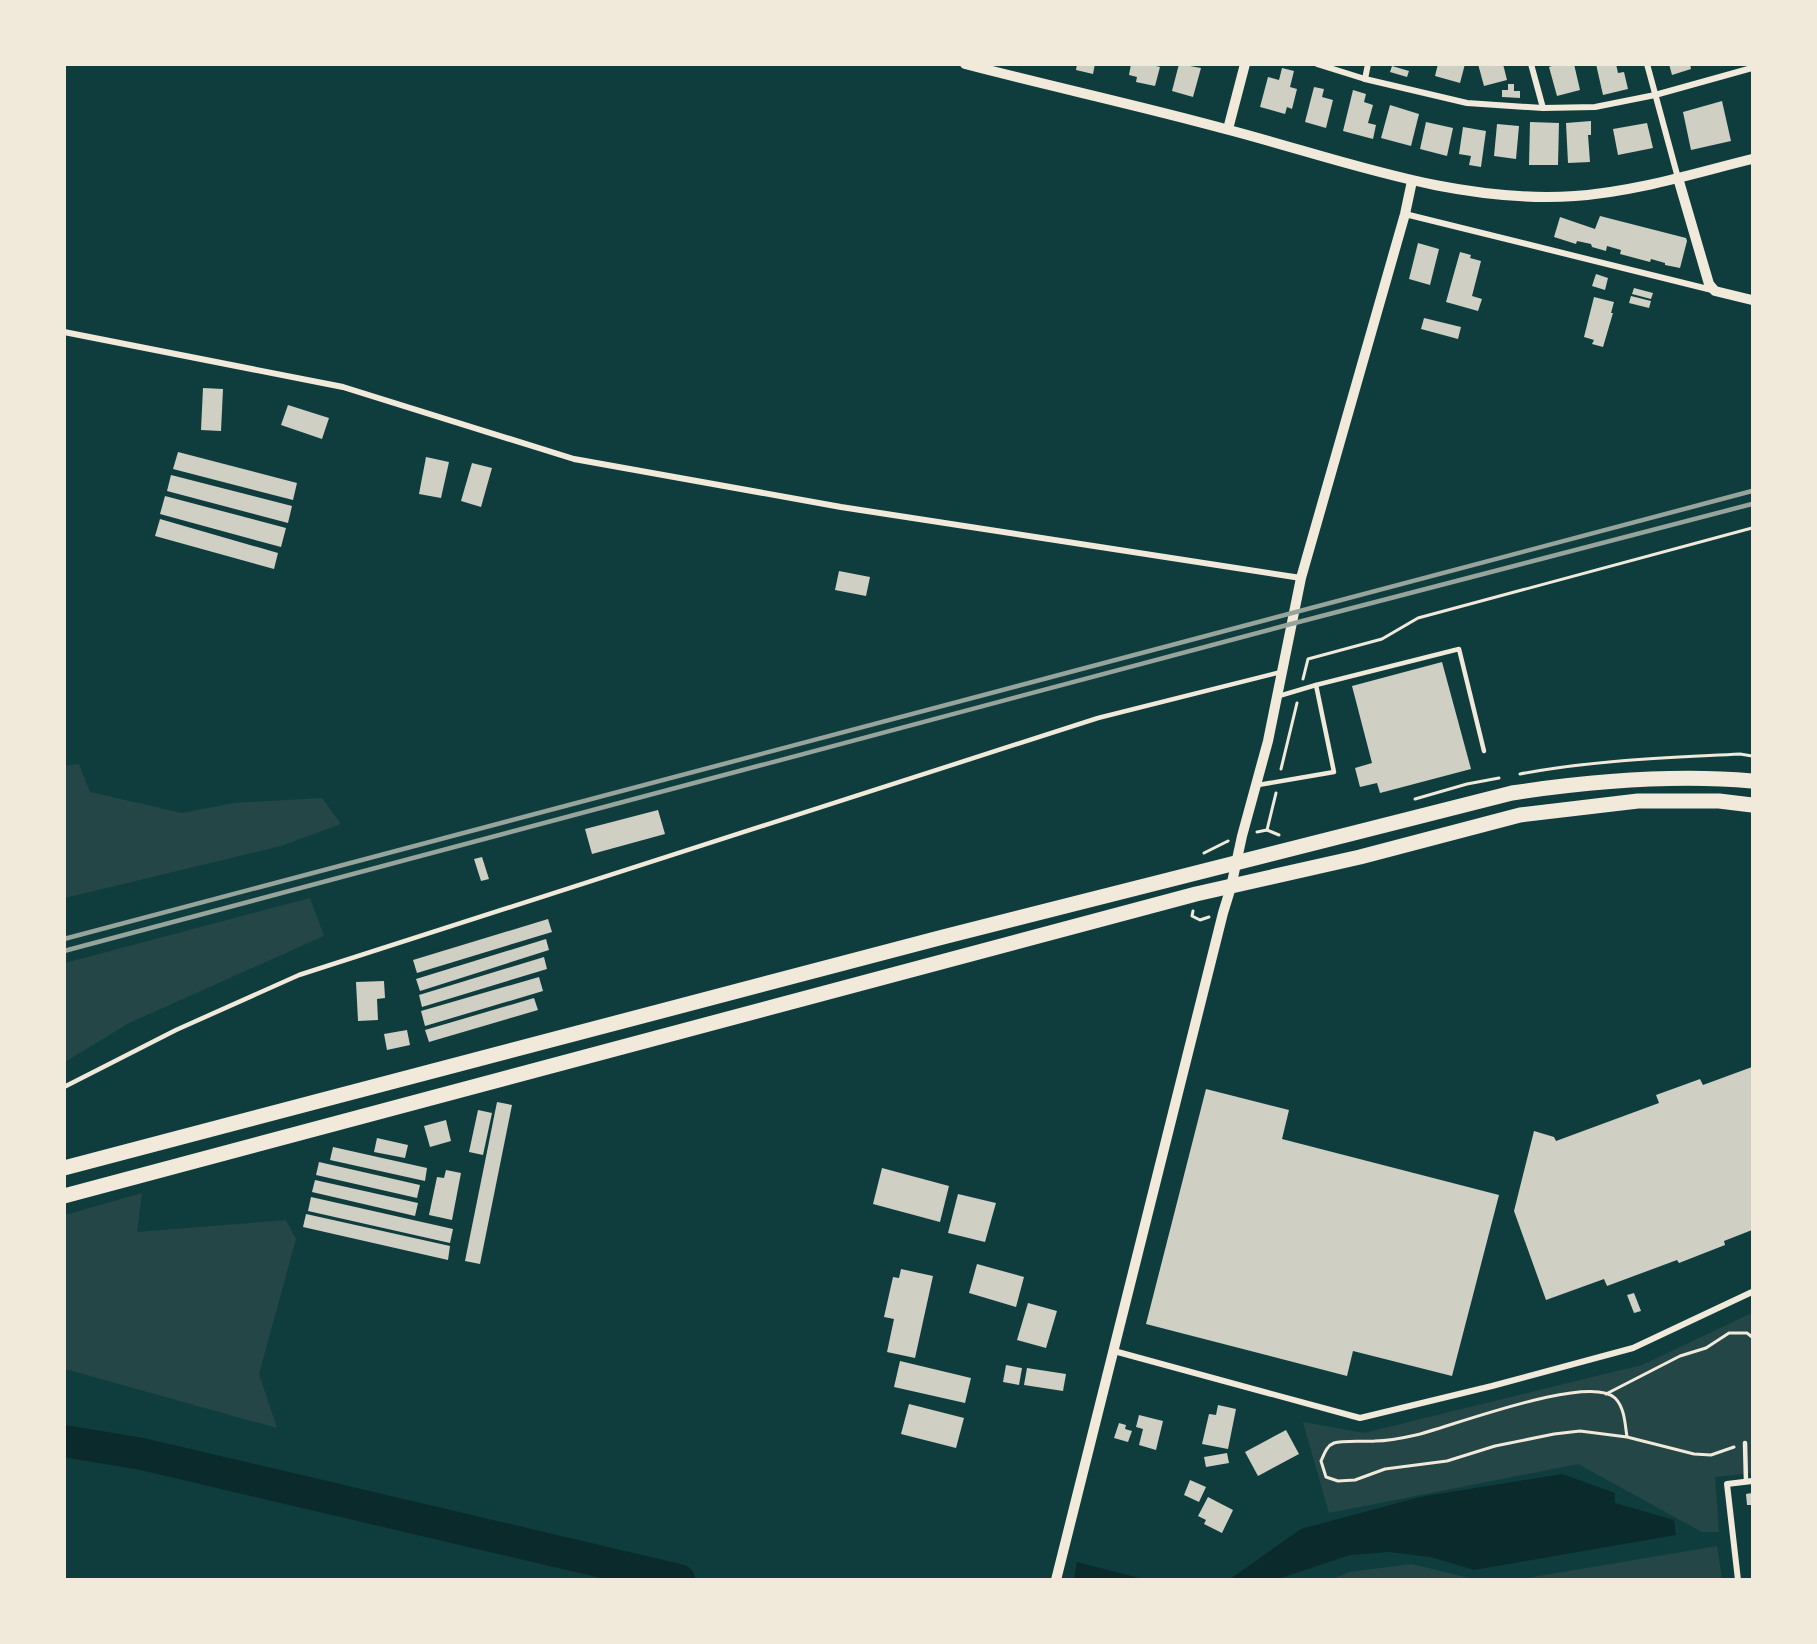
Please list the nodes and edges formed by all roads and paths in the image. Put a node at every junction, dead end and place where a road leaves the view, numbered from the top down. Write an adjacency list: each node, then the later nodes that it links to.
1 (965, 64): 8 (street)
2 (1245, 64): 12 (street)
3 (1317, 64): 9 (street)
4 (1368, 64): 9 (street)
5 (1532, 64): 11 (street)
6 (1647, 64): 10 (street)
7 (1752, 68): 10 (street)
8 (999, 69): 12 (street)
9 (1365, 79): 11 (street)
10 (1655, 95): 11 (street); 14 (street)
11 (1543, 108)
12 (1228, 129): 15 (street)
13 (1752, 159): 14 (street)
14 (1678, 178): 15 (street); 17 (street)
15 (1412, 181): 16 (street)
16 (1404, 214): 17 (street); 20 (street)
17 (1715, 291): 18 (street)
18 (1752, 300)
19 (64, 332): 20 (street)
20 (1301, 578): 21 (street)
21 (1281, 672): 23 (street); 30 (lane)
22 (1316, 685): 23 (lane); 24 (lane); 26 (lane)
23 (1277, 696): 26 (street)
24 (1484, 751)
25 (1752, 781): 28 (main road)
26 (1256, 785): 28 (street)
27 (1752, 805): 29 (main road)
28 (1237, 863): 29 (street); 31 (main road)
29 (1231, 887): 32 (main road); 35 (street)
30 (64, 1087)
31 (64, 1168)
32 (64, 1196)
33 (1752, 1292): 35 (street)
34 (1752, 1337): 36 (path)
35 (1114, 1351): 40 (street)
36 (1606, 1394): 37 (path); 37 (path)
37 (1627, 1437): 38 (path)
38 (1744, 1443): 39 (lane)
39 (1749, 1481): 41 (street)
40 (1056, 1580)
41 (1738, 1580)

